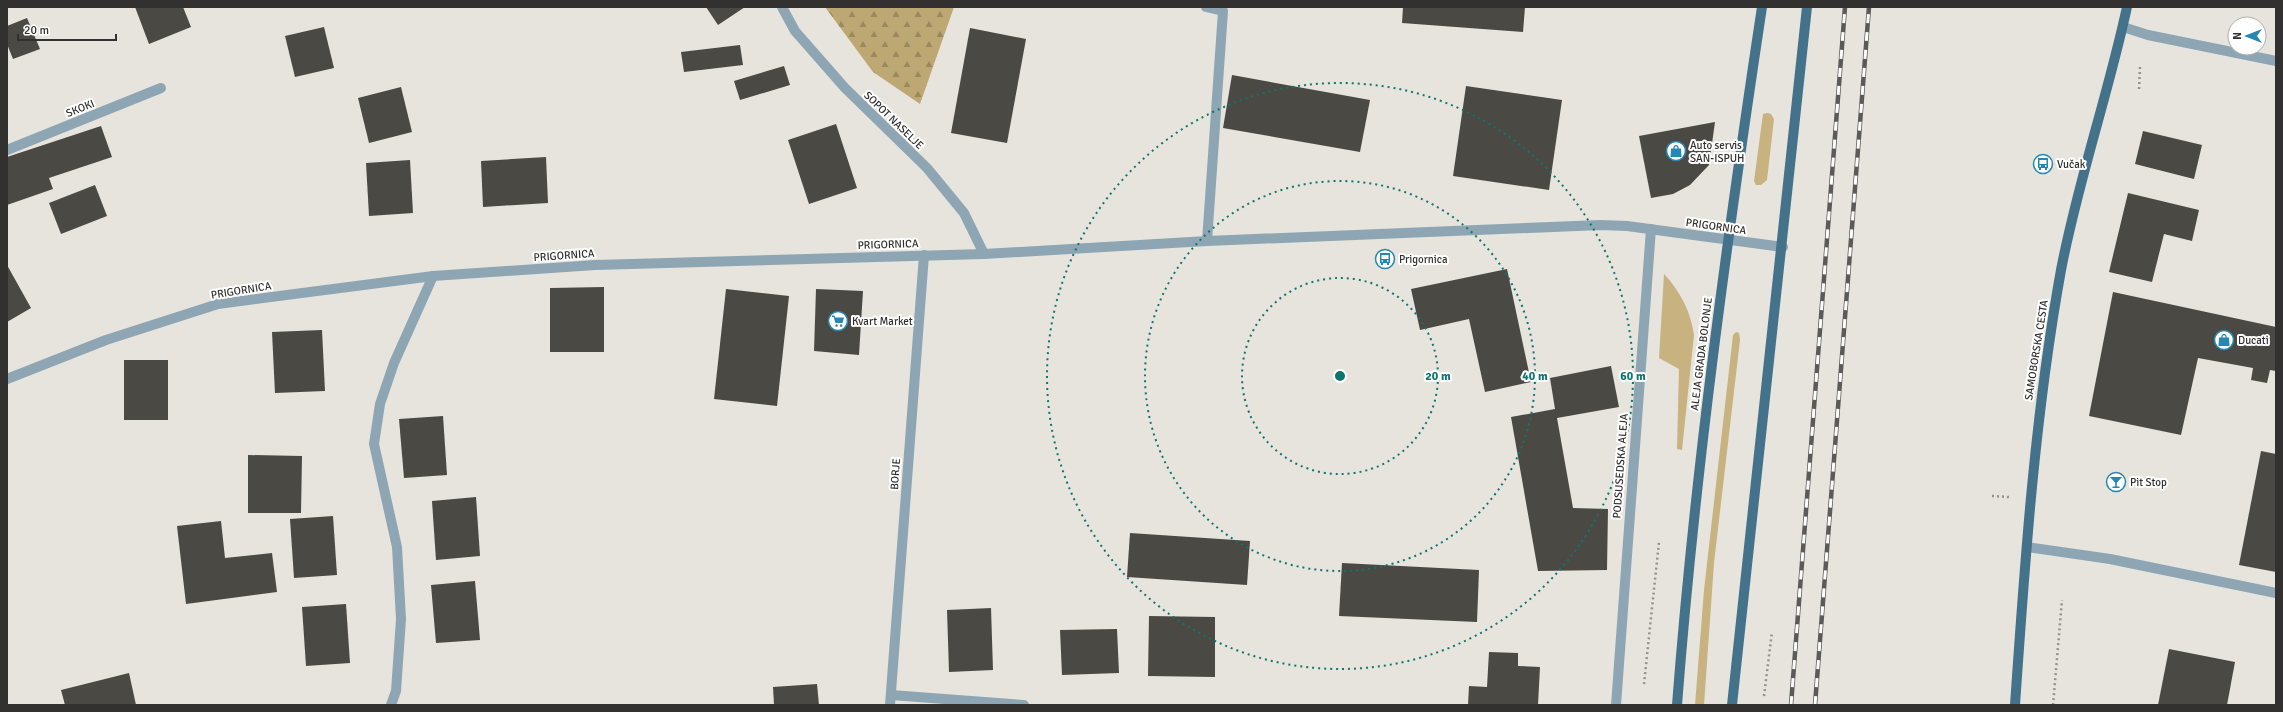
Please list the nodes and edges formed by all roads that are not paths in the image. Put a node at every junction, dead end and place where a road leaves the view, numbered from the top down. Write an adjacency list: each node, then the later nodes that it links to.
1 (782, 7): 14 (street, SOPOT NASELJE)
2 (1206, 7): 12 (street)
3 (1762, 7): 11 (main road, ALEJA GRADA BOLONJE)
4 (1807, 7): 13 (main road)
5 (2127, 7): 6 (main road, SAMOBORSKA CESTA)
6 (2123, 27): 7 (street); 18 (main road, SAMOBORSKA CESTA)
7 (2276, 61)
8 (161, 88): 9 (street, SKOKI)
9 (7, 150)
10 (1651, 229): 11 (street, PRIGORNICA); 12 (street, PRIGORNICA); 23 (street, PODSUSEDSKA ALEJA)
11 (1728, 239): 13 (street, PRIGORNICA); 24 (main road, ALEJA GRADA BOLONJE)
12 (1207, 241): 14 (street, PRIGORNICA)
13 (1782, 247): 25 (main road)
14 (984, 254): 15 (street, PRIGORNICA)
15 (924, 255): 16 (street, PRIGORNICA); 20 (street, BORJE)
16 (433, 276): 17 (street, PRIGORNICA); 21 (street)
17 (7, 379)
18 (2027, 547): 19 (street); 26 (main road, SAMOBORSKA CESTA)
19 (2276, 593)
20 (890, 700): 22 (street, BORJE)
21 (391, 705)
22 (1024, 705)
23 (1616, 705)
24 (1677, 705)
25 (1732, 705)
26 (2015, 705)

